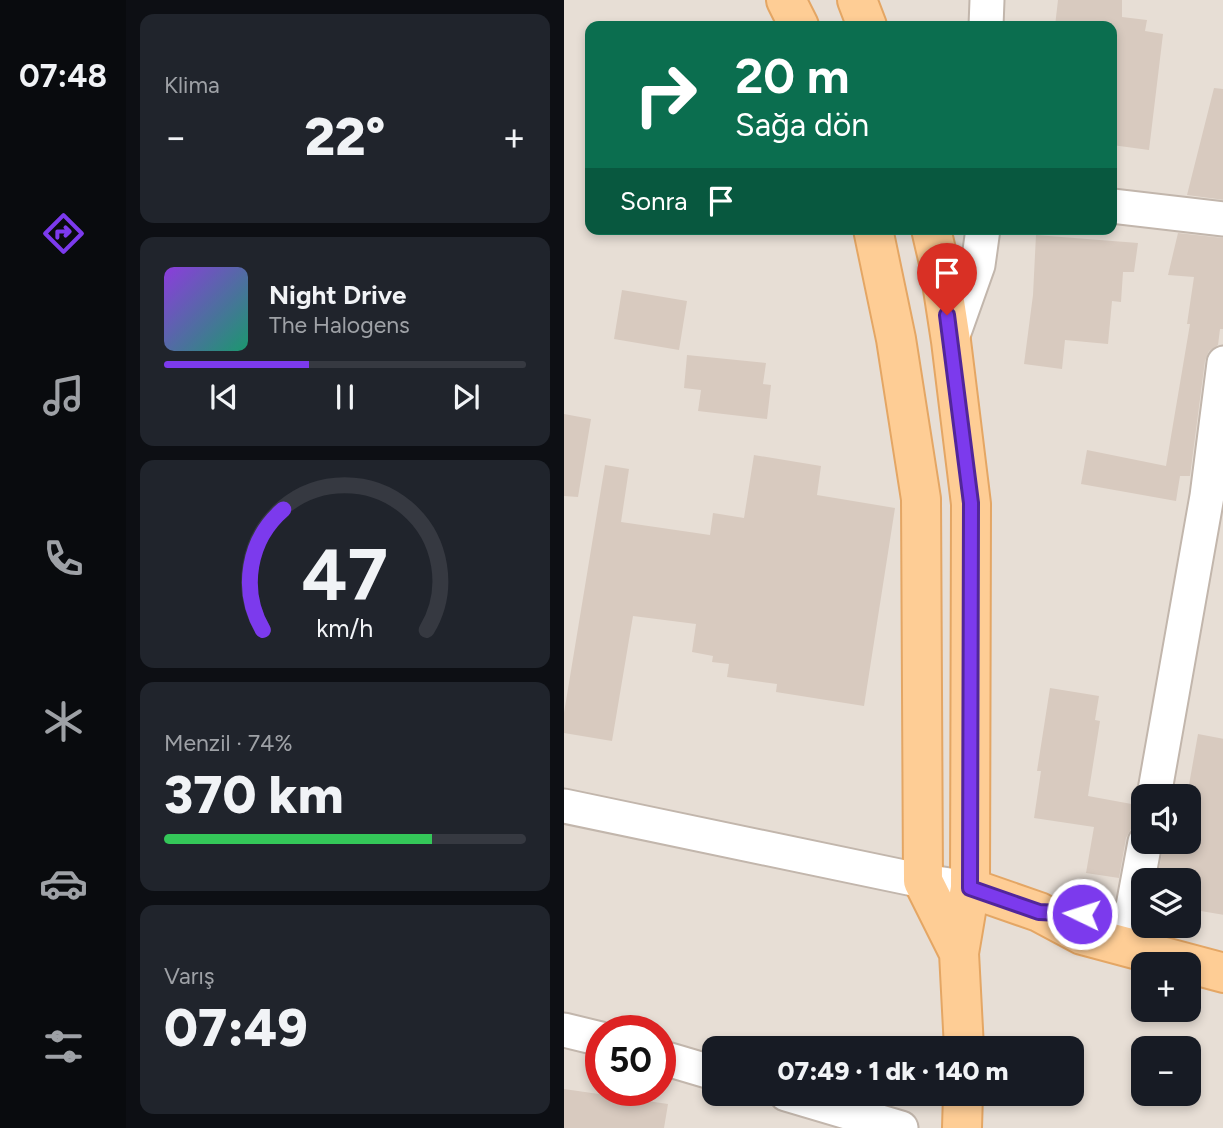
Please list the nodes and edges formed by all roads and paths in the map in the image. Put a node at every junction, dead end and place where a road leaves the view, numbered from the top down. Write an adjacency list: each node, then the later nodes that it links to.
1 (786, 0): 4 (main road)
2 (857, 0): 5 (main road)
3 (987, 0): 6 (street)
4 (796, 21)
5 (865, 21)
6 (986, 21)
7 (1117, 207): 8 (street)
8 (1224, 219)
9 (874, 235): 17 (main road)
10 (933, 235): 12 (main road)
11 (982, 235): 12 (street)
12 (951, 341): 18 (main road)
13 (1224, 363): 14 (street)
14 (1156, 784)
15 (564, 806): 17 (street)
16 (1143, 854): 20 (street)
17 (923, 881): 18 (street); 21 (main road)
18 (970, 888): 19 (main road); 21 (main road)
19 (1039, 912): 20 (main road); 23 (main road)
20 (1129, 928): 22 (main road)
21 (959, 953): 26 (main road)
22 (1224, 953)
23 (1224, 973)
24 (564, 1030): 25 (street)
25 (585, 1035)
26 (963, 1036)
27 (676, 1062): 28 (street)
28 (702, 1069)
29 (827, 1106): 31 (street)
30 (963, 1106): 32 (main road)
31 (901, 1128)
32 (962, 1128)

